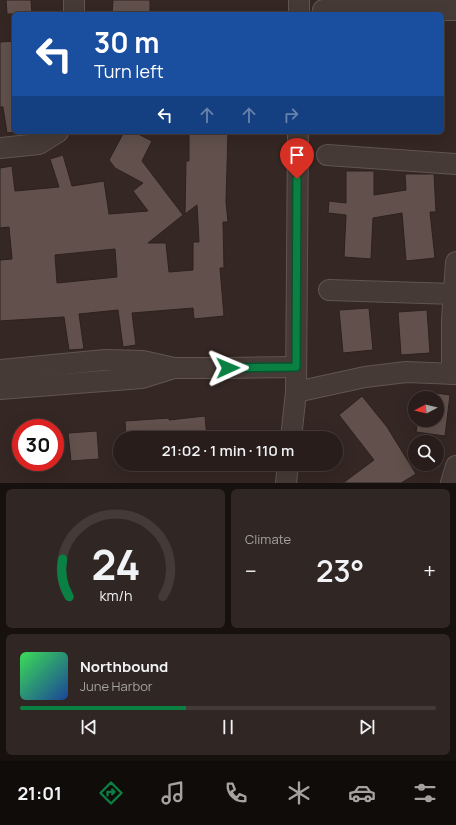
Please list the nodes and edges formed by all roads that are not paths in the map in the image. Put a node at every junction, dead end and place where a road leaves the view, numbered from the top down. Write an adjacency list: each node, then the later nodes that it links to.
1 (74, 0): 5 (street)
2 (299, 0): 6 (street)
3 (323, 10): 4 (street)
4 (456, 10)
5 (74, 12)
6 (299, 12)
7 (55, 134): 9 (street)
8 (298, 134): 15 (street)
9 (0, 148)
10 (328, 156): 11 (street)
11 (456, 164)
12 (456, 262): 14 (street)
13 (329, 290): 14 (street)
14 (454, 294): 18 (street)
15 (296, 367): 16 (street); 20 (street)
16 (174, 368): 17 (street); 19 (street)
17 (0, 370)
18 (454, 374): 20 (street)
19 (0, 389)
20 (296, 392): 21 (street)
21 (292, 431)
22 (456, 466): 25 (street)
23 (287, 471): 24 (street)
24 (286, 483)
25 (451, 483)

